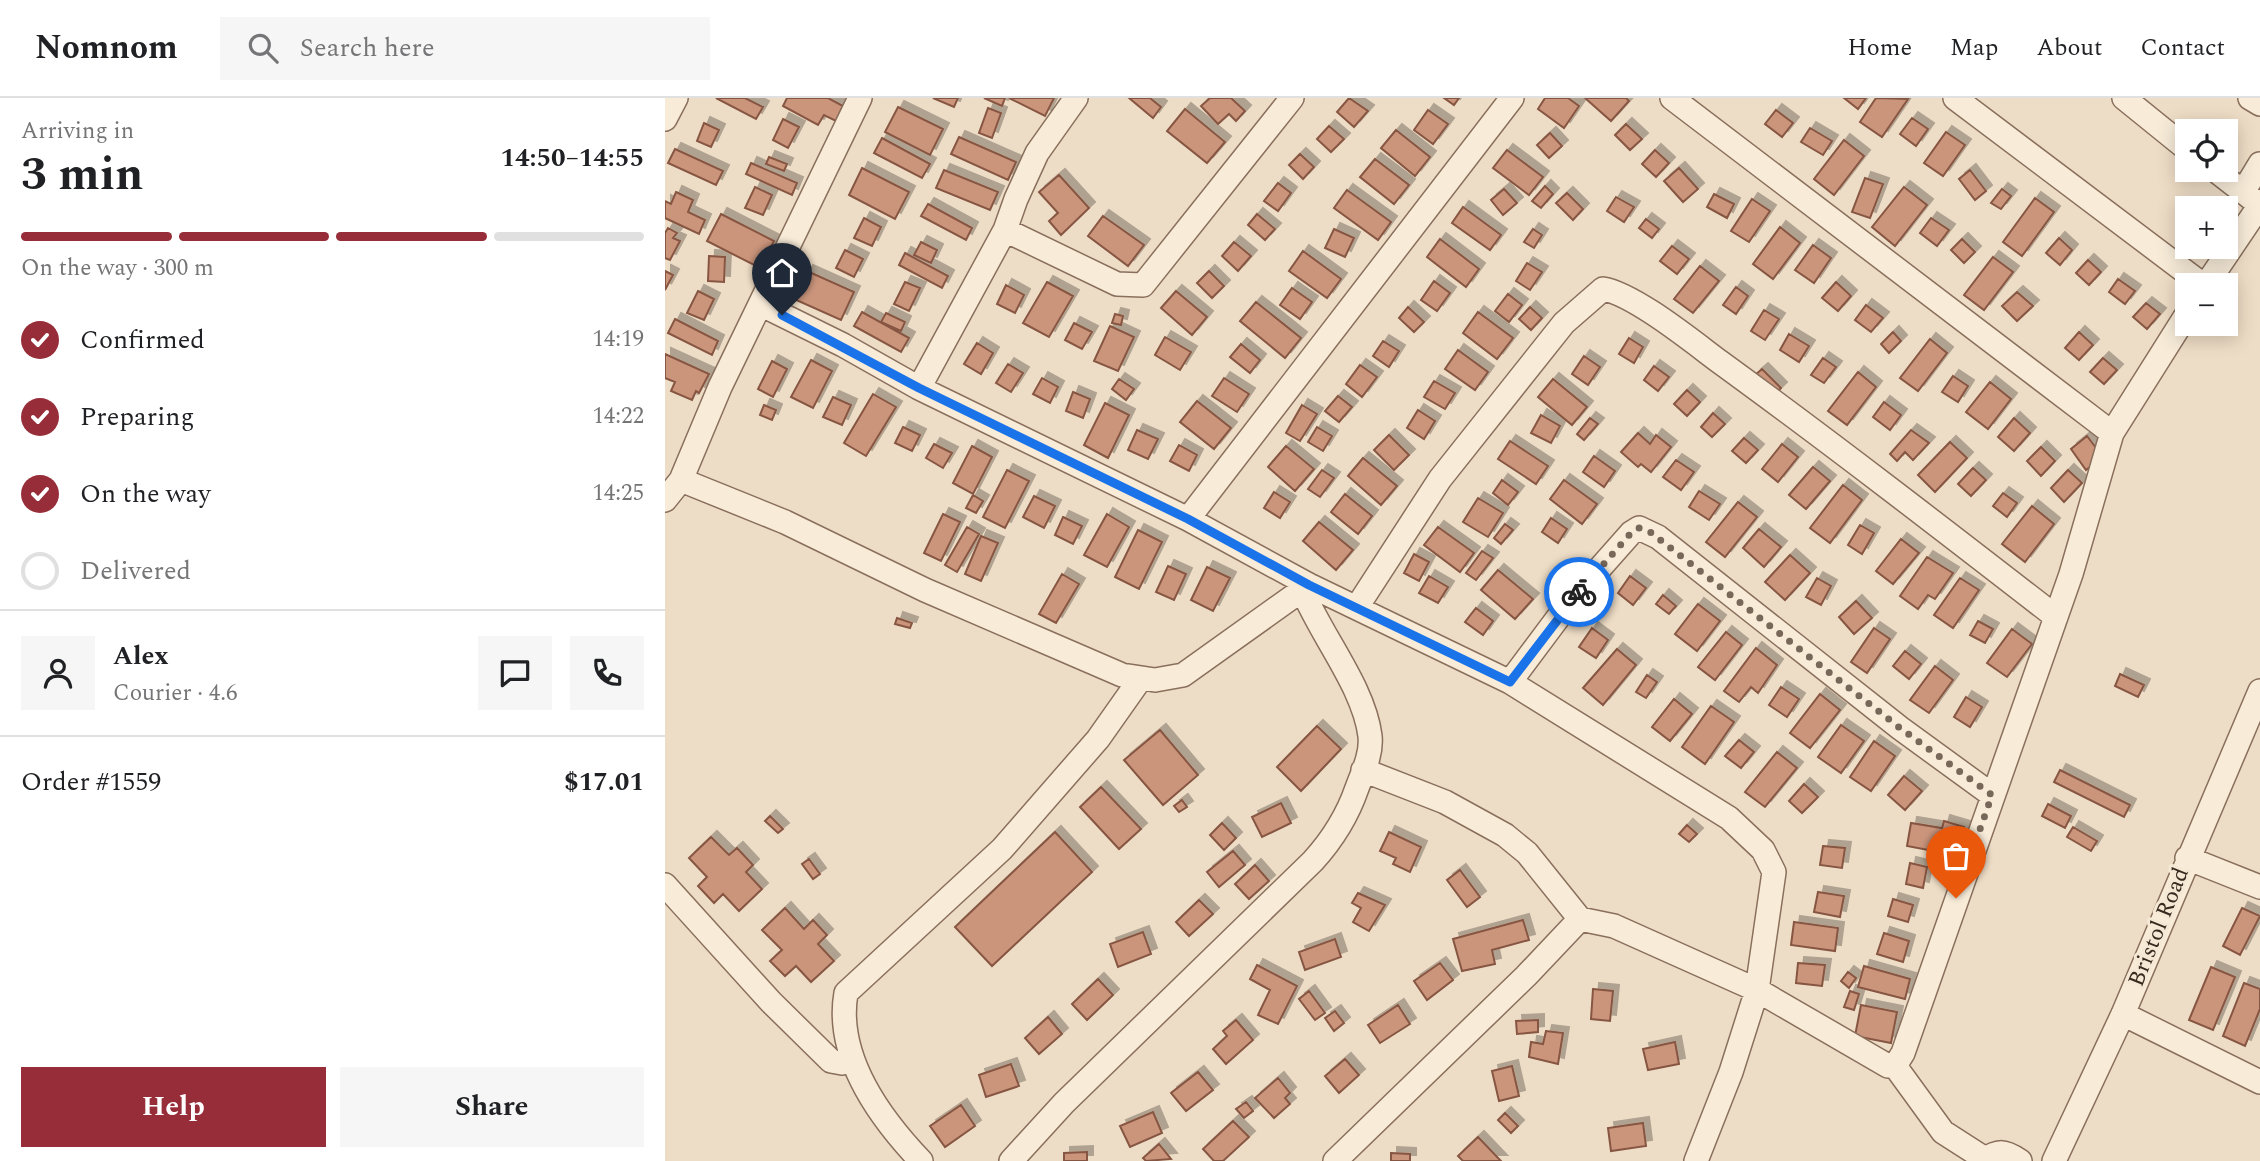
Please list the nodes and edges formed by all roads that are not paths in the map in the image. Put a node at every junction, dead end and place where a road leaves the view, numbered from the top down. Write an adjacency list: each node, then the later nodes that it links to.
1 (676, 98): 11 (street)
2 (860, 98): 19 (street)
3 (1076, 98): 16 (street)
4 (1292, 98): 16 (street)
5 (1512, 98): 25 (street)
6 (1672, 98): 22 (street)
7 (1955, 98): 17 (street)
8 (2123, 98): 12 (street)
9 (2250, 98): 10 (street)
10 (2260, 104)
11 (665, 119)
12 (2175, 139)
13 (2260, 164): 15 (street)
14 (2230, 182): 15 (street)
15 (2243, 192): 18 (street)
16 (1006, 230): 21 (street)
17 (2189, 273)
18 (2213, 273)
19 (762, 305): 21 (street); 23 (street)
20 (2175, 333): 22 (street)
21 (919, 388): 25 (street)
22 (2112, 433): 28 (street)
23 (681, 480): 24 (street); 29 (street)
24 (665, 500)
25 (1188, 519): 26 (street)
26 (1305, 587): 27 (street); 29 (street); 32 (street)
27 (1357, 607): 28 (street); 30 (street)
28 (2056, 617): 33 (street)
29 (1141, 678): 40 (street)
30 (1510, 682): 33 (street); 38 (street)
31 (2258, 699): 34 (street, Bristol Road)
32 (1363, 770): 37 (street); 45 (street)
33 (1992, 795): 41 (street)
34 (2187, 858): 36 (street); 39 (street, Bristol Road)
35 (665, 885): 40 (street)
36 (2260, 887)
37 (1580, 919): 38 (street); 46 (street)
38 (1757, 990): 41 (street); 47 (street)
39 (2123, 1014): 42 (street); 49 (street, Bristol Road)
40 (853, 1060): 44 (street)
41 (1895, 1066): 43 (street)
42 (2260, 1082)
43 (1984, 1160): 48 (street)
44 (921, 1161)
45 (1011, 1161)
46 (1335, 1161)
47 (1696, 1161)
48 (2020, 1161)
49 (2054, 1161)

